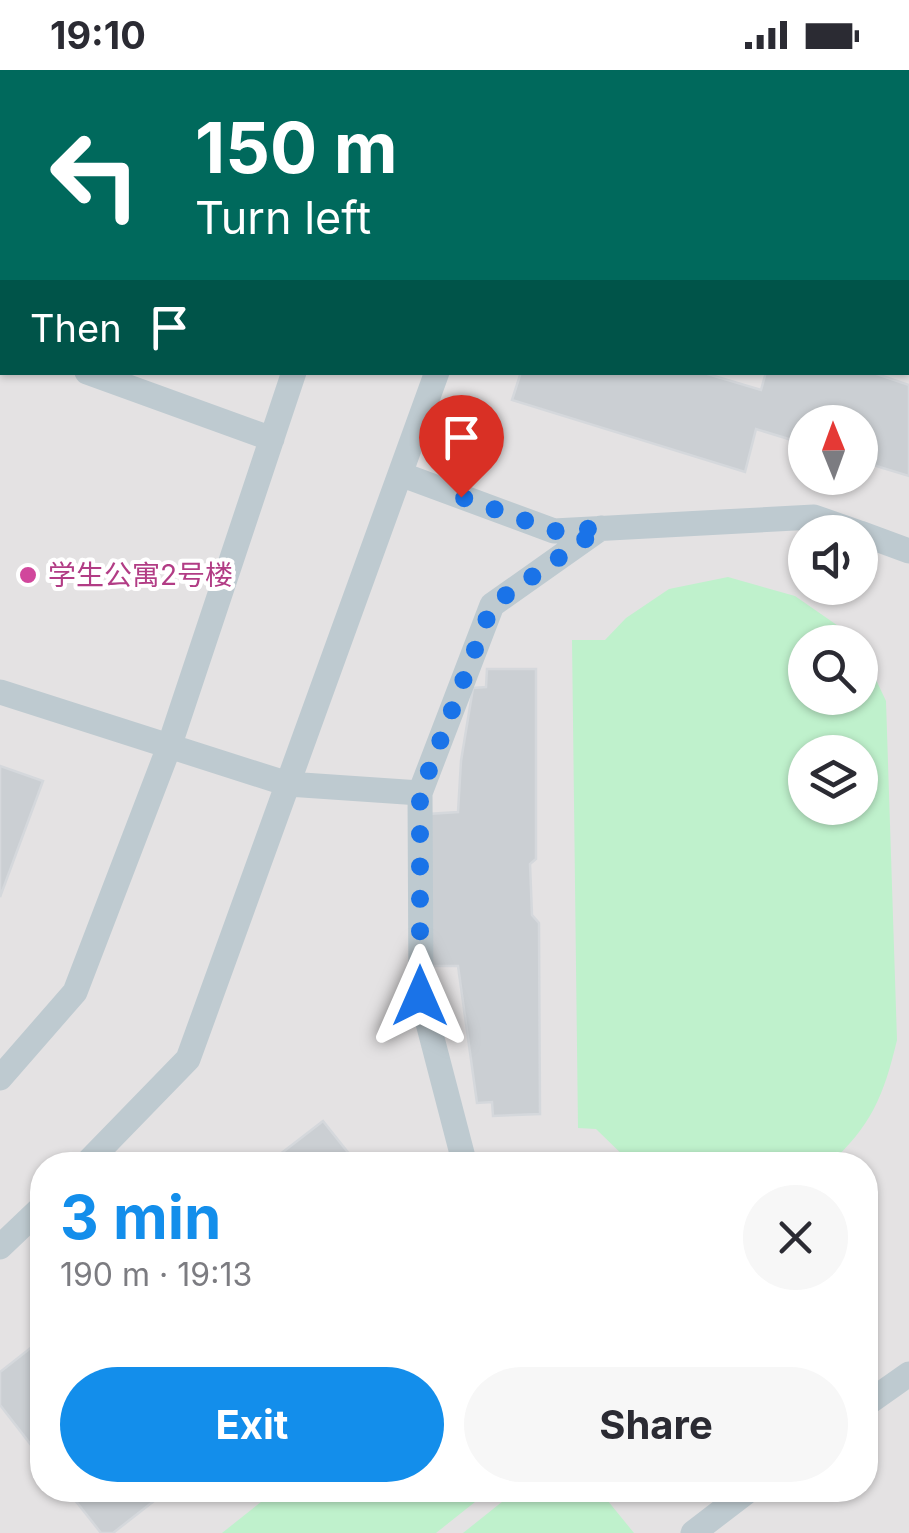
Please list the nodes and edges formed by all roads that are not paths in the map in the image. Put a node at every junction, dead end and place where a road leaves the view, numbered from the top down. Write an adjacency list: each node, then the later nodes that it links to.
1 (95, 375): 4 (street)
2 (293, 375): 4 (street)
3 (435, 375): 5 (street)
4 (272, 438): 11 (street)
5 (400, 474): 7 (street); 12 (street)
6 (788, 518): 7 (street)
7 (601, 528): 13 (street)
8 (878, 539): 9 (street)
9 (909, 550)
10 (0, 692): 11 (street)
11 (168, 747): 12 (street); 14 (street)
12 (288, 784): 13 (street); 15 (street)
13 (420, 794): 16 (street)
14 (0, 1078)
15 (98, 1152)
16 (462, 1152)
17 (30, 1219): 18 (street)
18 (0, 1247)
19 (909, 1374): 20 (street)
20 (878, 1397)
21 (713, 1502): 22 (street)
22 (693, 1533)

